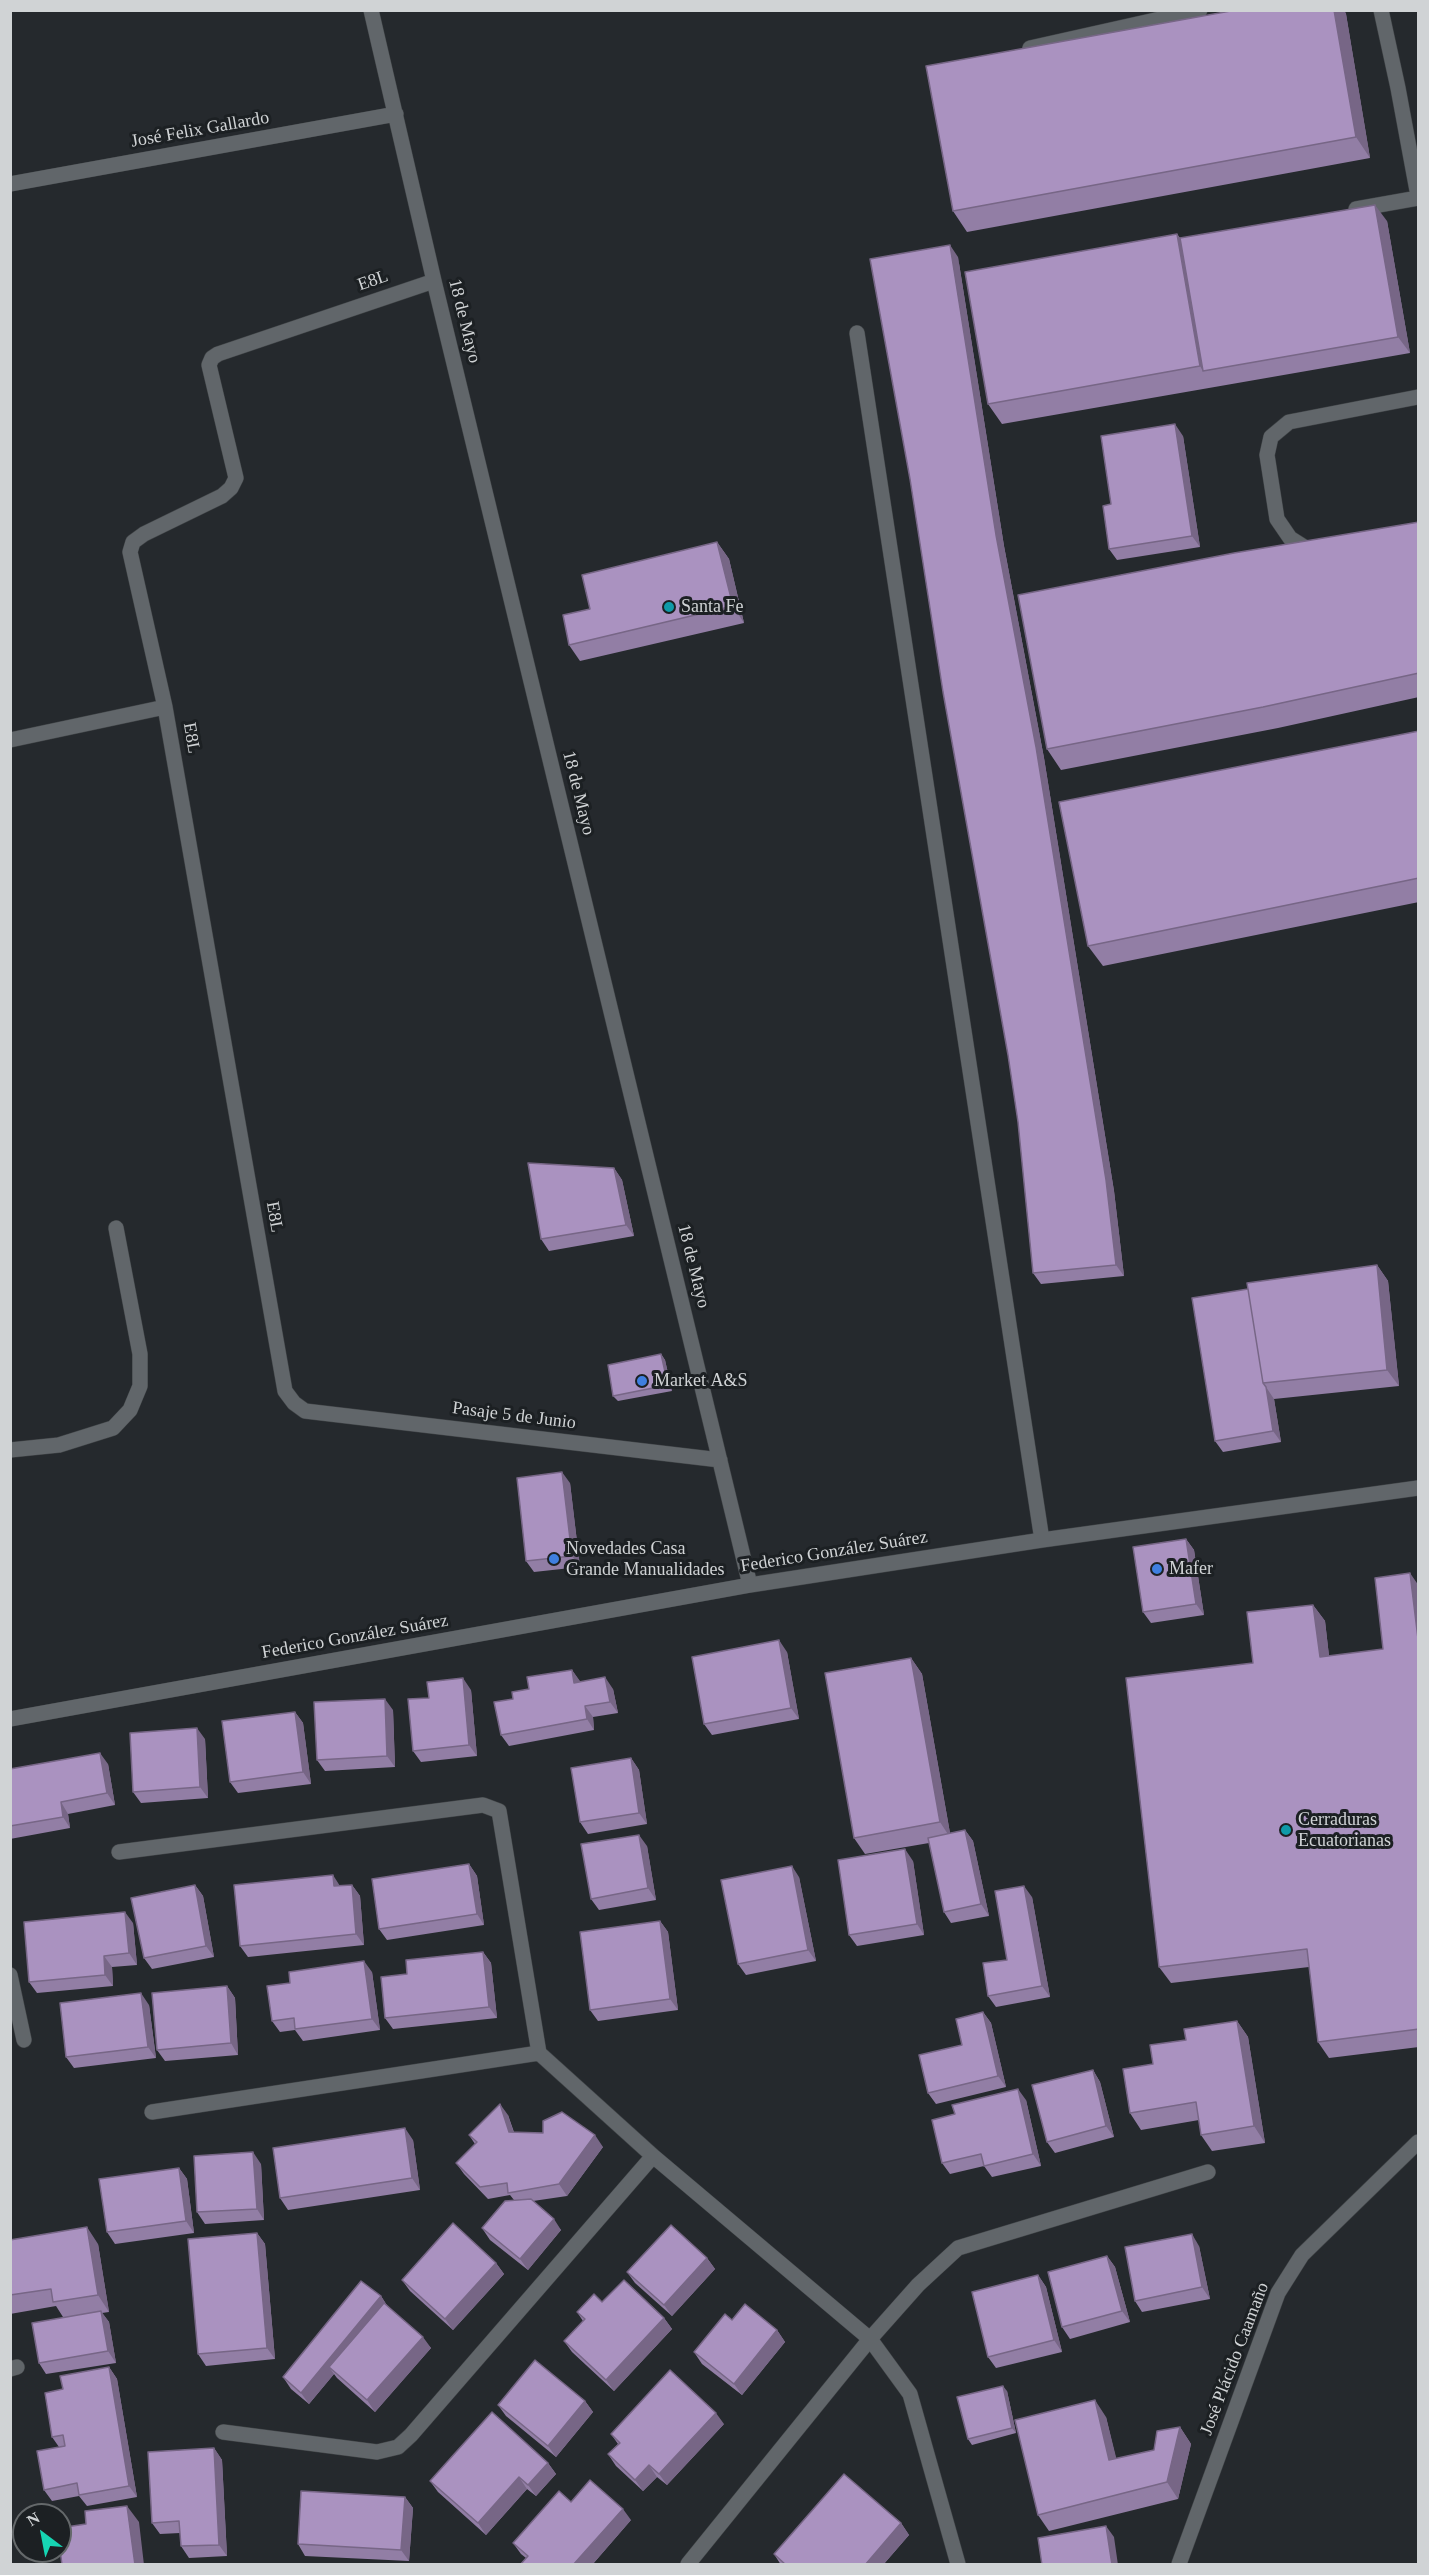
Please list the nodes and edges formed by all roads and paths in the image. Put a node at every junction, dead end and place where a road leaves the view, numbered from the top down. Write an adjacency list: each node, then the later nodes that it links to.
1 (371, 10): 5 (street, 18 de Mayo)
2 (1200, 10): 4 (street)
3 (1381, 10): 7 (street)
4 (1010, 53)
5 (396, 114): 6 (street, José Felix Gallardo); 9 (street, 18 de Mayo)
6 (10, 184)
7 (1419, 197): 8 (street)
8 (1336, 213)
9 (434, 281): 13 (street, E8L); 18 (street, 18 de Mayo)
10 (857, 333): 20 (street)
11 (1419, 397): 12 (street)
12 (1331, 546)
13 (165, 707): 14 (street); 16 (street, E8L)
14 (10, 740)
15 (116, 1228): 17 (street)
16 (305, 1411): 18 (street, Pasaje 5 de Junio)
17 (10, 1450)
18 (720, 1460): 21 (street, 18 de Mayo)
19 (1419, 1488): 20 (street, Federico González Suárez)
20 (1042, 1540): 21 (street, Federico González Suárez)
21 (750, 1585): 22 (street, Federico González Suárez)
22 (10, 1719)
23 (119, 1852): 26 (street)
24 (10, 1975): 25 (street)
25 (24, 2040)
26 (539, 2053): 27 (street); 29 (street)
27 (152, 2112)
28 (1419, 2142): 35 (street, José Plácido Caamaño)
29 (652, 2156): 31 (street); 32 (street)
30 (1208, 2172): 31 (street)
31 (870, 2339): 33 (street); 34 (street)
32 (223, 2432)
33 (688, 2565)
34 (958, 2565)
35 (1179, 2565)

